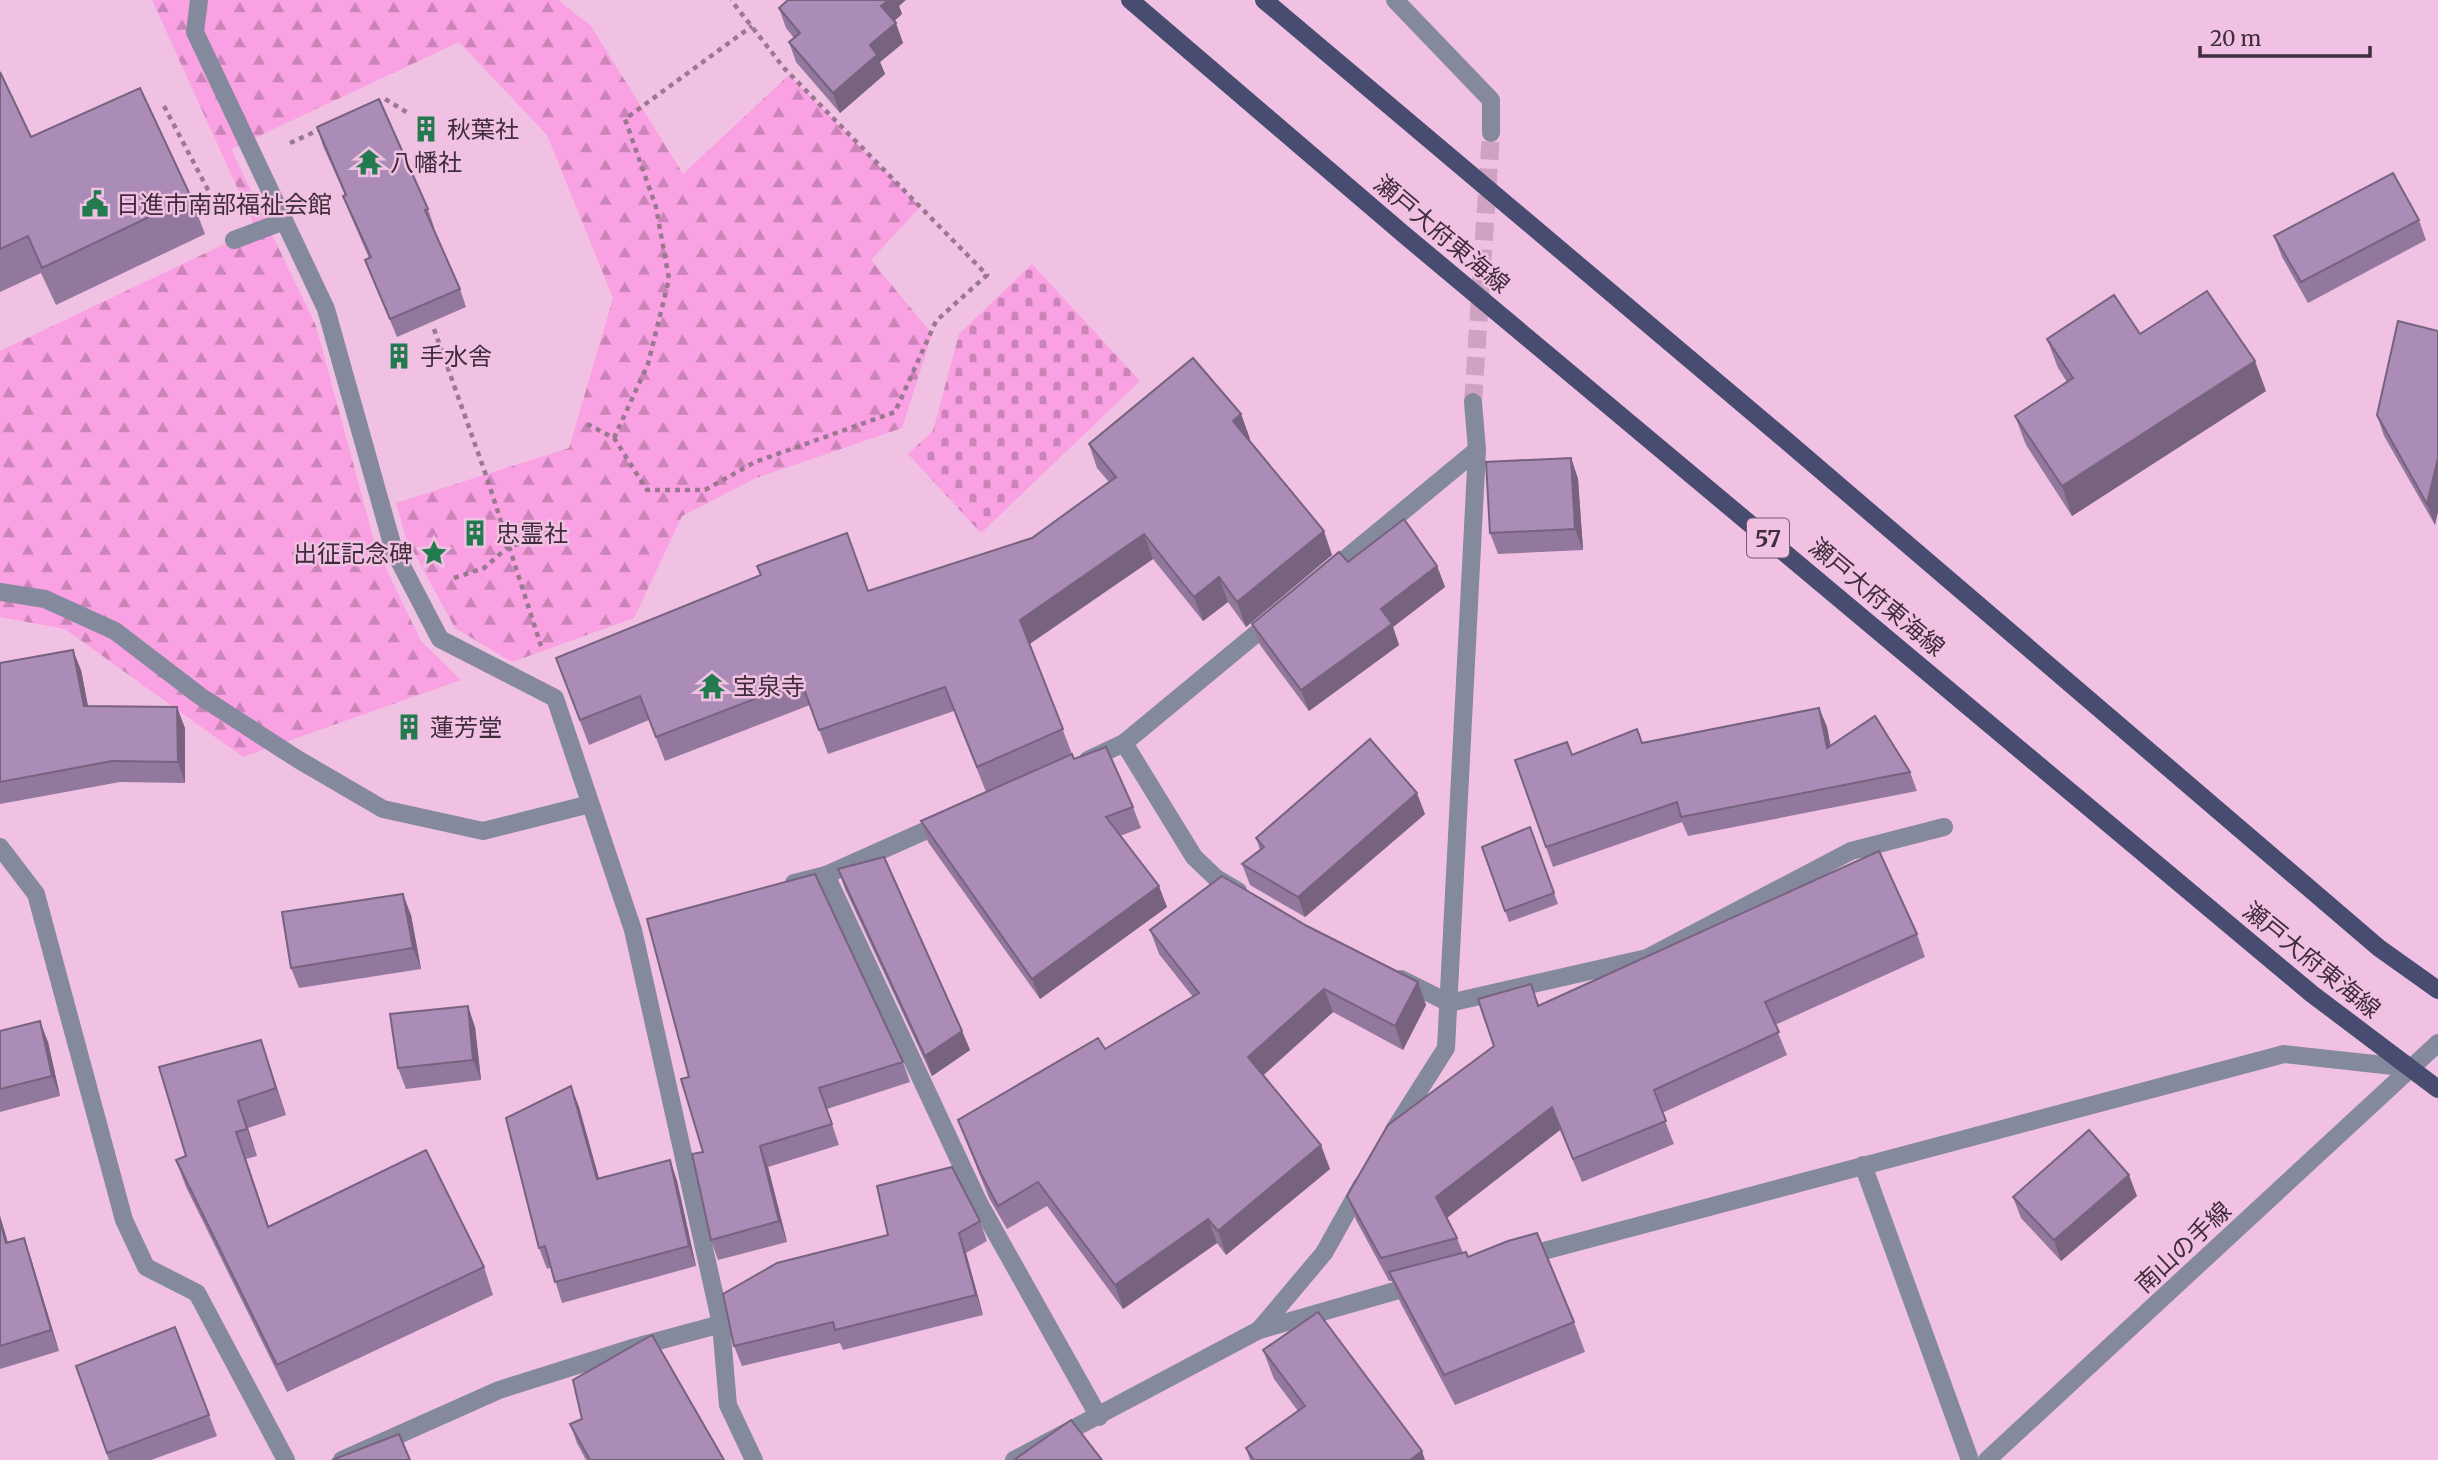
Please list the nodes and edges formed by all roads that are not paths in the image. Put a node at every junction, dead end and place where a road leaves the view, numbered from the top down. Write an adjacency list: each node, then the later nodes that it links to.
1 (199, 0): 6 (street)
2 (1130, 0): 26 (main road, 瀬戸大府東海線 / 57)
3 (1264, 0): 23 (main road)
4 (1395, 0): 5 (street)
5 (1491, 132)
6 (284, 221): 7 (street); 15 (street)
7 (234, 240)
8 (1473, 402): 9 (street)
9 (1476, 450): 10 (street); 24 (street)
10 (1317, 583)
11 (0, 592): 15 (street)
12 (1284, 610): 13 (street)
13 (1124, 743): 14 (street); 21 (street)
14 (1066, 769)
15 (590, 804): 33 (street)
16 (965, 813): 19 (street)
17 (1944, 827): 24 (street)
18 (0, 847): 36 (street)
19 (825, 875): 20 (street); 35 (street)
20 (774, 889)
21 (1251, 899)
22 (1391, 974): 24 (street)
23 (2438, 990)
24 (1449, 1003): 28 (street)
25 (2438, 1043): 26 (street, 南山の手線)
26 (2412, 1068): 27 (main road, 瀬戸大府東海線 / 57); 29 (street); 41 (street, 南山の手線)
27 (2438, 1089)
28 (1387, 1141)
29 (1863, 1165): 31 (street); 40 (street)
30 (1367, 1175): 34 (street)
31 (1502, 1263)
32 (1434, 1281): 34 (street)
33 (721, 1324): 37 (street); 38 (street)
34 (1259, 1329): 35 (street)
35 (1098, 1417): 39 (street)
36 (286, 1460)
37 (342, 1460)
38 (754, 1460)
39 (1014, 1460)
40 (1970, 1460)
41 (1987, 1460)

